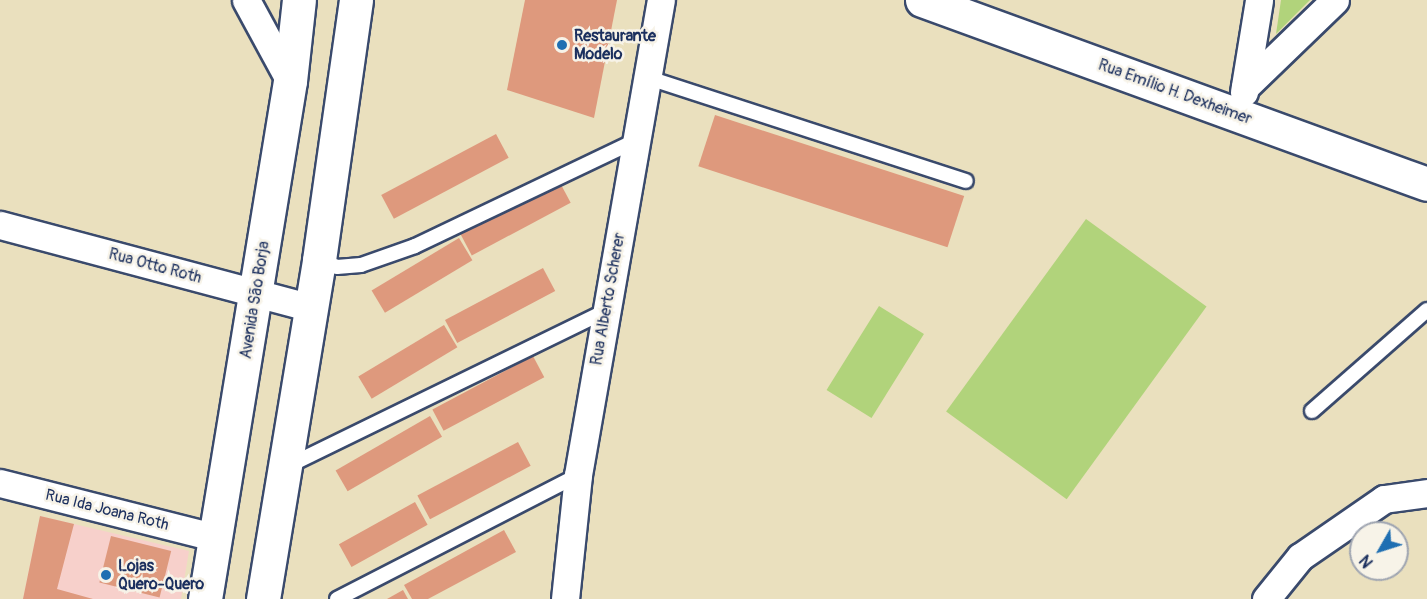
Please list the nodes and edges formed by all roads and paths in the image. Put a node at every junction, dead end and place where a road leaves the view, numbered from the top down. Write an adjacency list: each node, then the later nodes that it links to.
1 (246, 0): 10 (street)
2 (299, 0): 10 (main road, Avenida São Borja)
3 (356, 0): 16 (main road)
4 (661, 0): 9 (street, Rua Alberto Scherer)
5 (922, 0): 8 (main road, Rua Emílio H. Dexheimer)
6 (1259, 0): 11 (street)
7 (1335, 0): 11 (street)
8 (962, 7): 11 (main road, Rua Emílio H. Dexheimer)
9 (649, 78): 12 (street, Rua Alberto Scherer); 13 (lane)
10 (290, 81): 17 (main road, Avenida São Borja)
11 (1241, 102): 14 (main road, Rua Emílio H. Dexheimer)
12 (635, 141): 16 (lane); 20 (street, Rua Alberto Scherer)
13 (966, 181)
14 (1427, 184)
15 (0, 225): 17 (street, Rua Otto Roth)
16 (319, 260): 18 (main road)
17 (256, 292): 18 (street, Rua Otto Roth); 26 (main road, Avenida São Borja)
18 (309, 307): 22 (main road)
19 (1427, 310): 21 (lane)
20 (606, 311): 22 (lane); 23 (street, Rua Alberto Scherer)
21 (1312, 411)
22 (283, 469): 29 (main road)
23 (578, 475): 27 (street, Rua Alberto Scherer); 30 (lane)
24 (0, 483): 26 (street, Rua Ida Joana Roth)
25 (1427, 494): 31 (street)
26 (214, 537): 28 (main road, Avenida São Borja)
27 (568, 598)
28 (205, 599)
29 (263, 599)
30 (337, 599)
31 (1266, 599)

